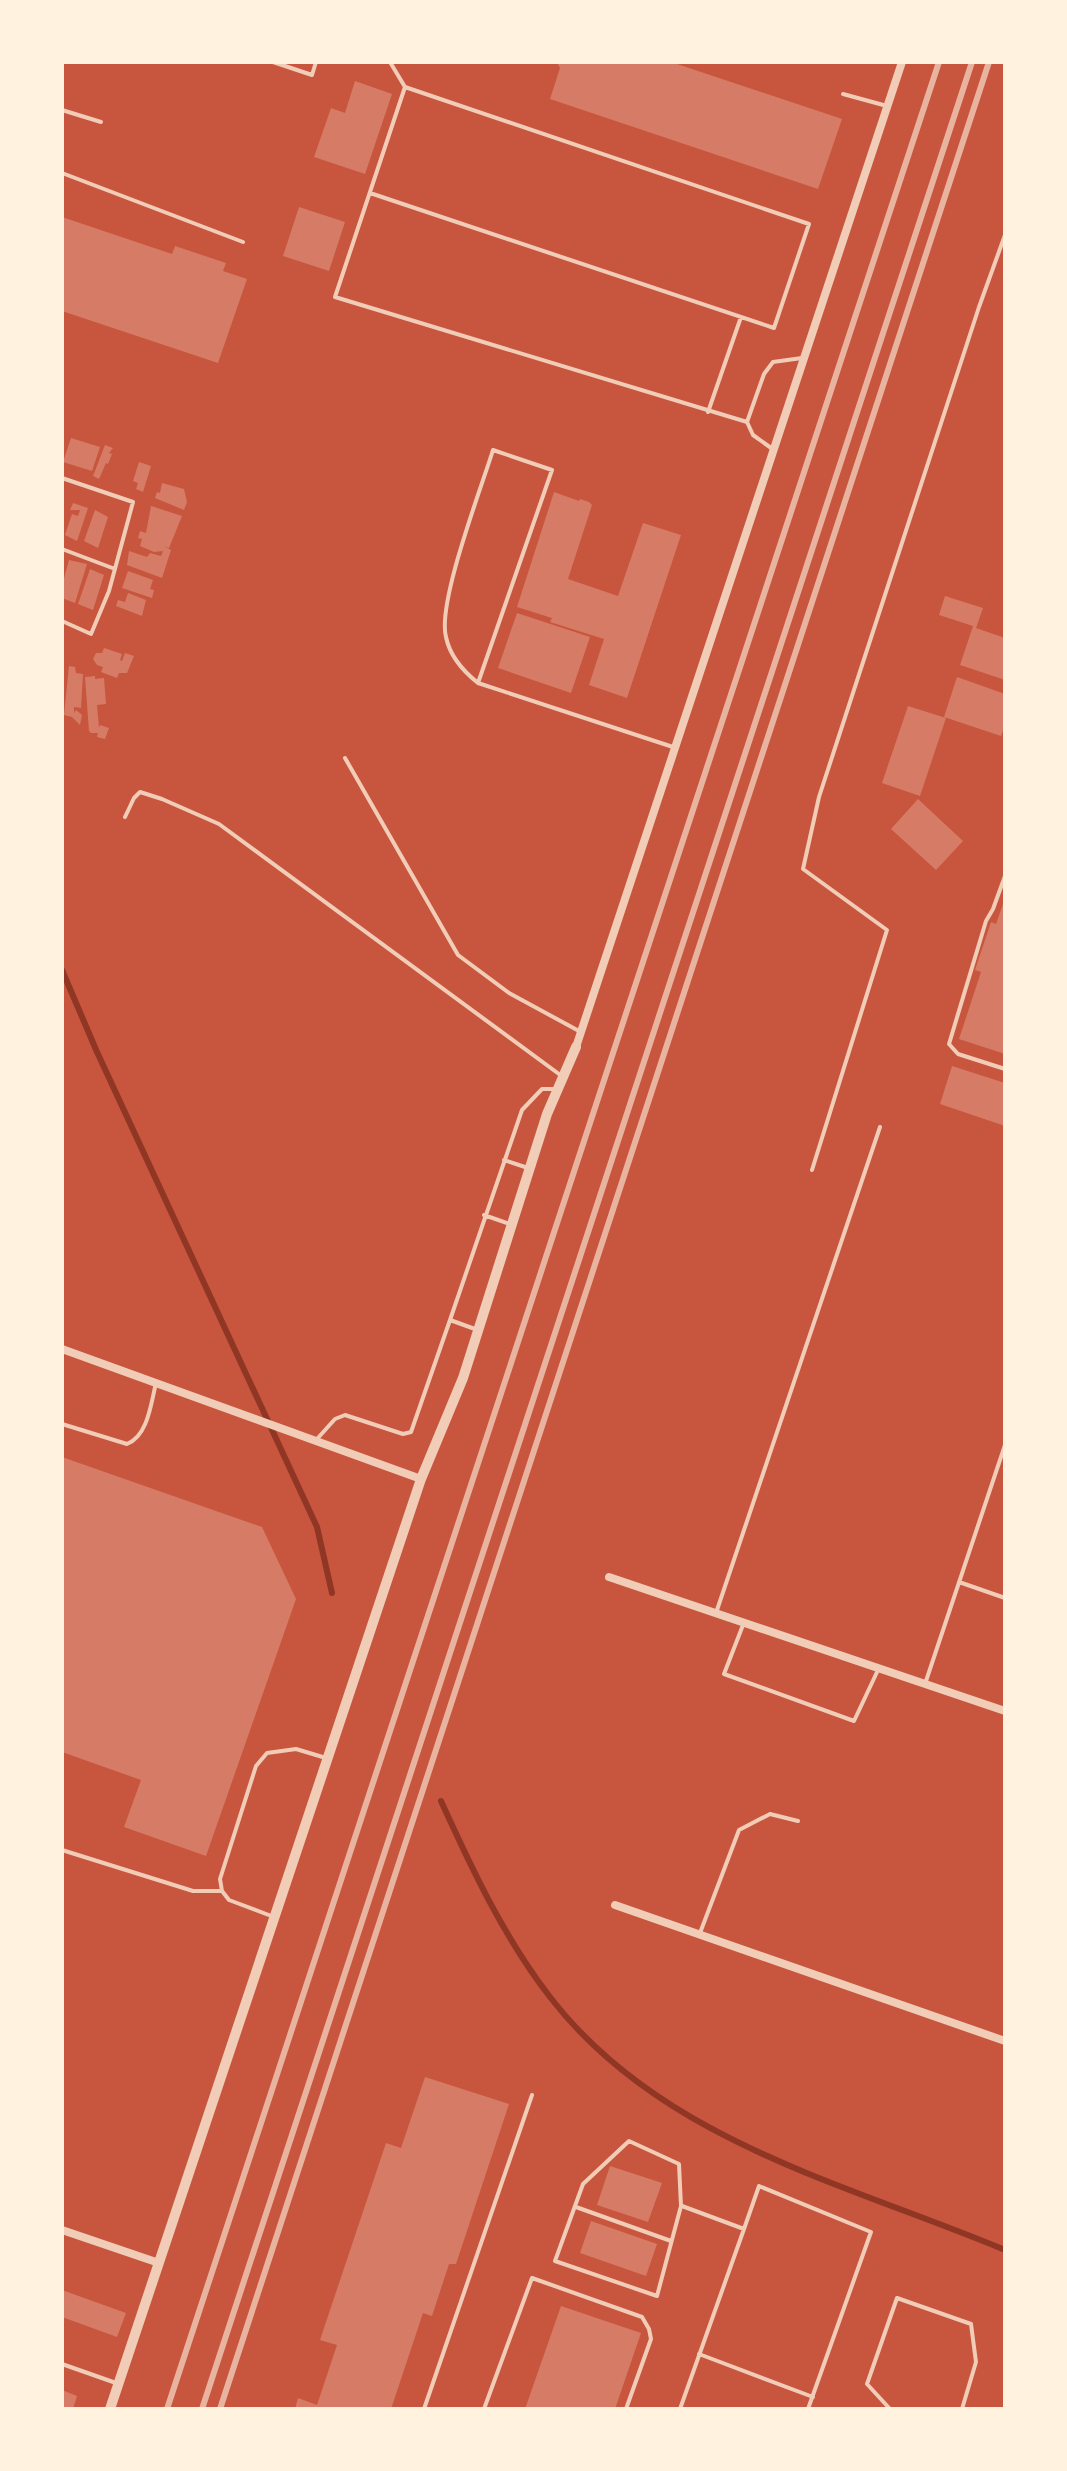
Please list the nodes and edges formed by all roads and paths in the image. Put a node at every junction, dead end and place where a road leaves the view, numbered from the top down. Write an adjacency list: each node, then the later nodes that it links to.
1 (273, 62): 2 (lane)
2 (316, 62)
3 (390, 62): 5 (lane)
4 (902, 62): 7 (street)
5 (405, 87): 11 (lane); 14 (lane)
6 (843, 94): 7 (lane)
7 (888, 106): 15 (street)
8 (62, 110): 9 (lane)
9 (101, 122)
10 (62, 173): 13 (lane)
11 (370, 193): 14 (lane); 16 (lane)
12 (1005, 235): 36 (lane)
13 (243, 242)
14 (741, 317): 16 (lane)
15 (804, 358): 17 (lane); 18 (street)
16 (708, 412): 17 (lane)
17 (747, 422): 18 (lane)
18 (774, 450): 24 (street)
19 (62, 478): 21 (lane)
20 (62, 549): 21 (lane)
21 (115, 569): 22 (lane)
22 (62, 621)
23 (478, 683): 23 (lane); 24 (lane)
24 (675, 748): 28 (street)
25 (345, 758): 28 (lane)
26 (125, 817): 31 (lane)
27 (1005, 876): 30 (lane)
28 (581, 1032): 29 (street)
29 (576, 1047): 31 (street)
30 (1005, 1069)
31 (563, 1077): 32 (street)
32 (558, 1088): 34 (lane); 35 (street)
33 (880, 1127): 50 (lane)
34 (504, 1160): 35 (lane); 37 (lane)
35 (530, 1169): 38 (street)
36 (812, 1170)
37 (484, 1215): 38 (lane); 39 (lane)
38 (512, 1224): 40 (street)
39 (450, 1320): 40 (lane); 44 (lane)
40 (478, 1330): 46 (street)
41 (62, 1349): 42 (street)
42 (156, 1383): 43 (lane); 44 (street)
43 (62, 1424)
44 (315, 1441): 46 (street)
45 (1005, 1445): 48 (lane)
46 (421, 1479): 55 (street)
47 (609, 1577): 50 (street)
48 (959, 1582): 49 (lane); 53 (lane)
49 (1005, 1598)
50 (716, 1613): 51 (street)
51 (744, 1622): 52 (street); 52 (lane)
52 (879, 1668): 53 (street)
53 (925, 1684): 54 (street)
54 (1005, 1711)
55 (326, 1758): 58 (lane); 60 (street)
56 (798, 1821): 61 (lane)
57 (62, 1850): 58 (lane)
58 (222, 1891): 60 (lane)
59 (615, 1905): 61 (street)
60 (274, 1917): 69 (street)
61 (699, 1935): 62 (street)
62 (1005, 2041)
63 (532, 2095): 75 (lane)
64 (575, 2206): 65 (lane); 68 (lane); 68 (lane)
65 (681, 2206): 66 (lane); 68 (lane)
66 (744, 2229): 70 (lane); 73 (lane)
67 (62, 2230): 69 (street)
68 (671, 2241)
69 (159, 2263): 72 (street)
70 (699, 2354): 73 (lane); 78 (lane)
71 (62, 2364): 72 (lane)
72 (119, 2384): 74 (street)
73 (813, 2397): 79 (lane)
74 (110, 2409)
75 (424, 2409)
76 (484, 2409): 77 (lane)
77 (626, 2409)
78 (680, 2409)
79 (808, 2409)
80 (890, 2409): 81 (lane)
81 (962, 2409)

